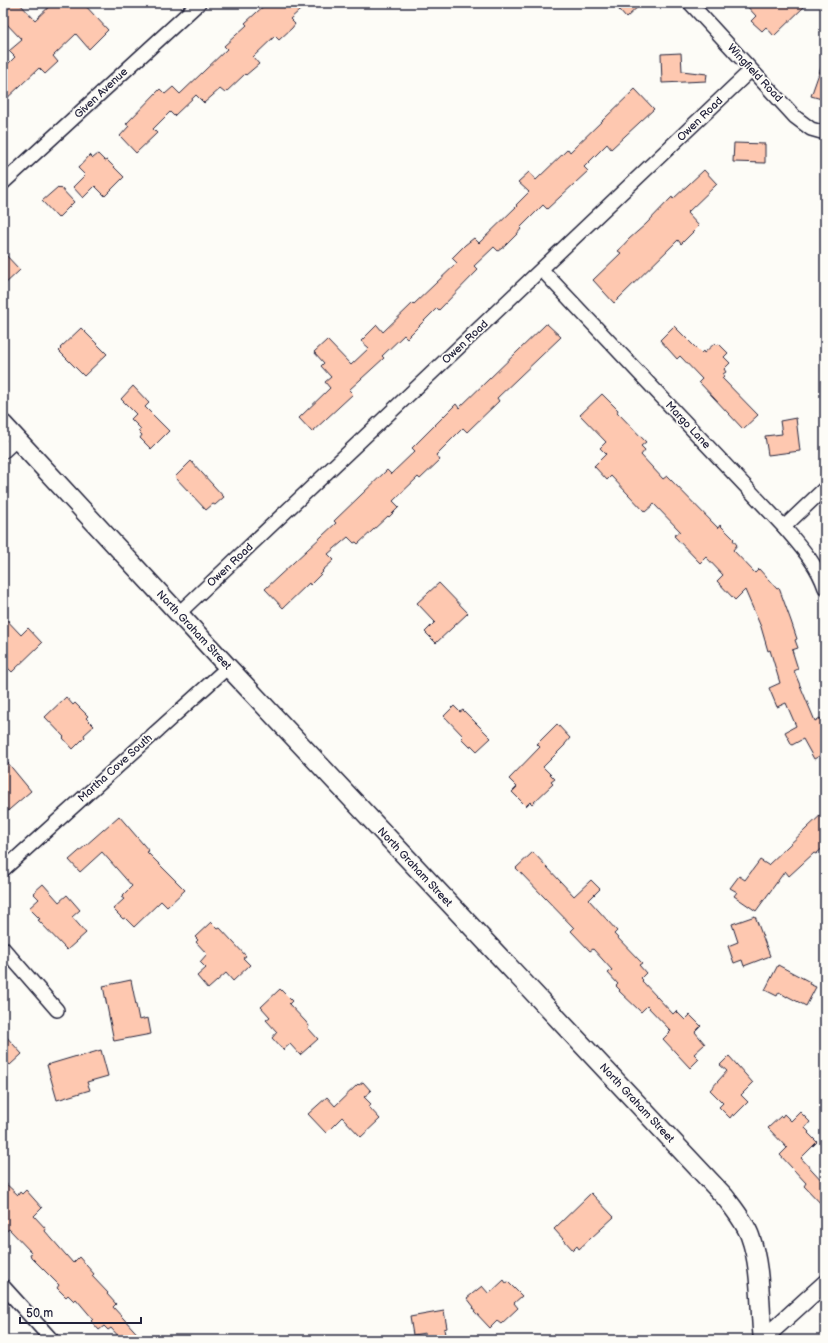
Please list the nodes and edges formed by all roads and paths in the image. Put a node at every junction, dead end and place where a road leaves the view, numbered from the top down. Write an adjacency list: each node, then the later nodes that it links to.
1 (199, 3): 5 (street, Given Avenue)
2 (690, 3): 3 (street, Wingfield Road)
3 (752, 70): 4 (street, Wingfield Road); 6 (street, Owen Road)
4 (825, 133)
5 (3, 183)
6 (542, 270): 11 (street, Margo Lane); 13 (street, Owen Road)
7 (3, 424): 8 (main road, North Graham Street)
8 (17, 439): 9 (street); 13 (main road, North Graham Street)
9 (3, 452)
10 (825, 488): 11 (street)
11 (784, 527): 12 (street, Margo Lane)
12 (825, 588)
13 (178, 614): 14 (main road, North Graham Street)
14 (228, 667): 15 (street, Martha Cove South); 21 (main road, North Graham Street)
15 (3, 870)
16 (3, 948): 17 (street)
17 (57, 1010)
18 (825, 1283): 21 (street)
19 (3, 1286): 20 (street)
20 (52, 1340)
21 (763, 1340)

